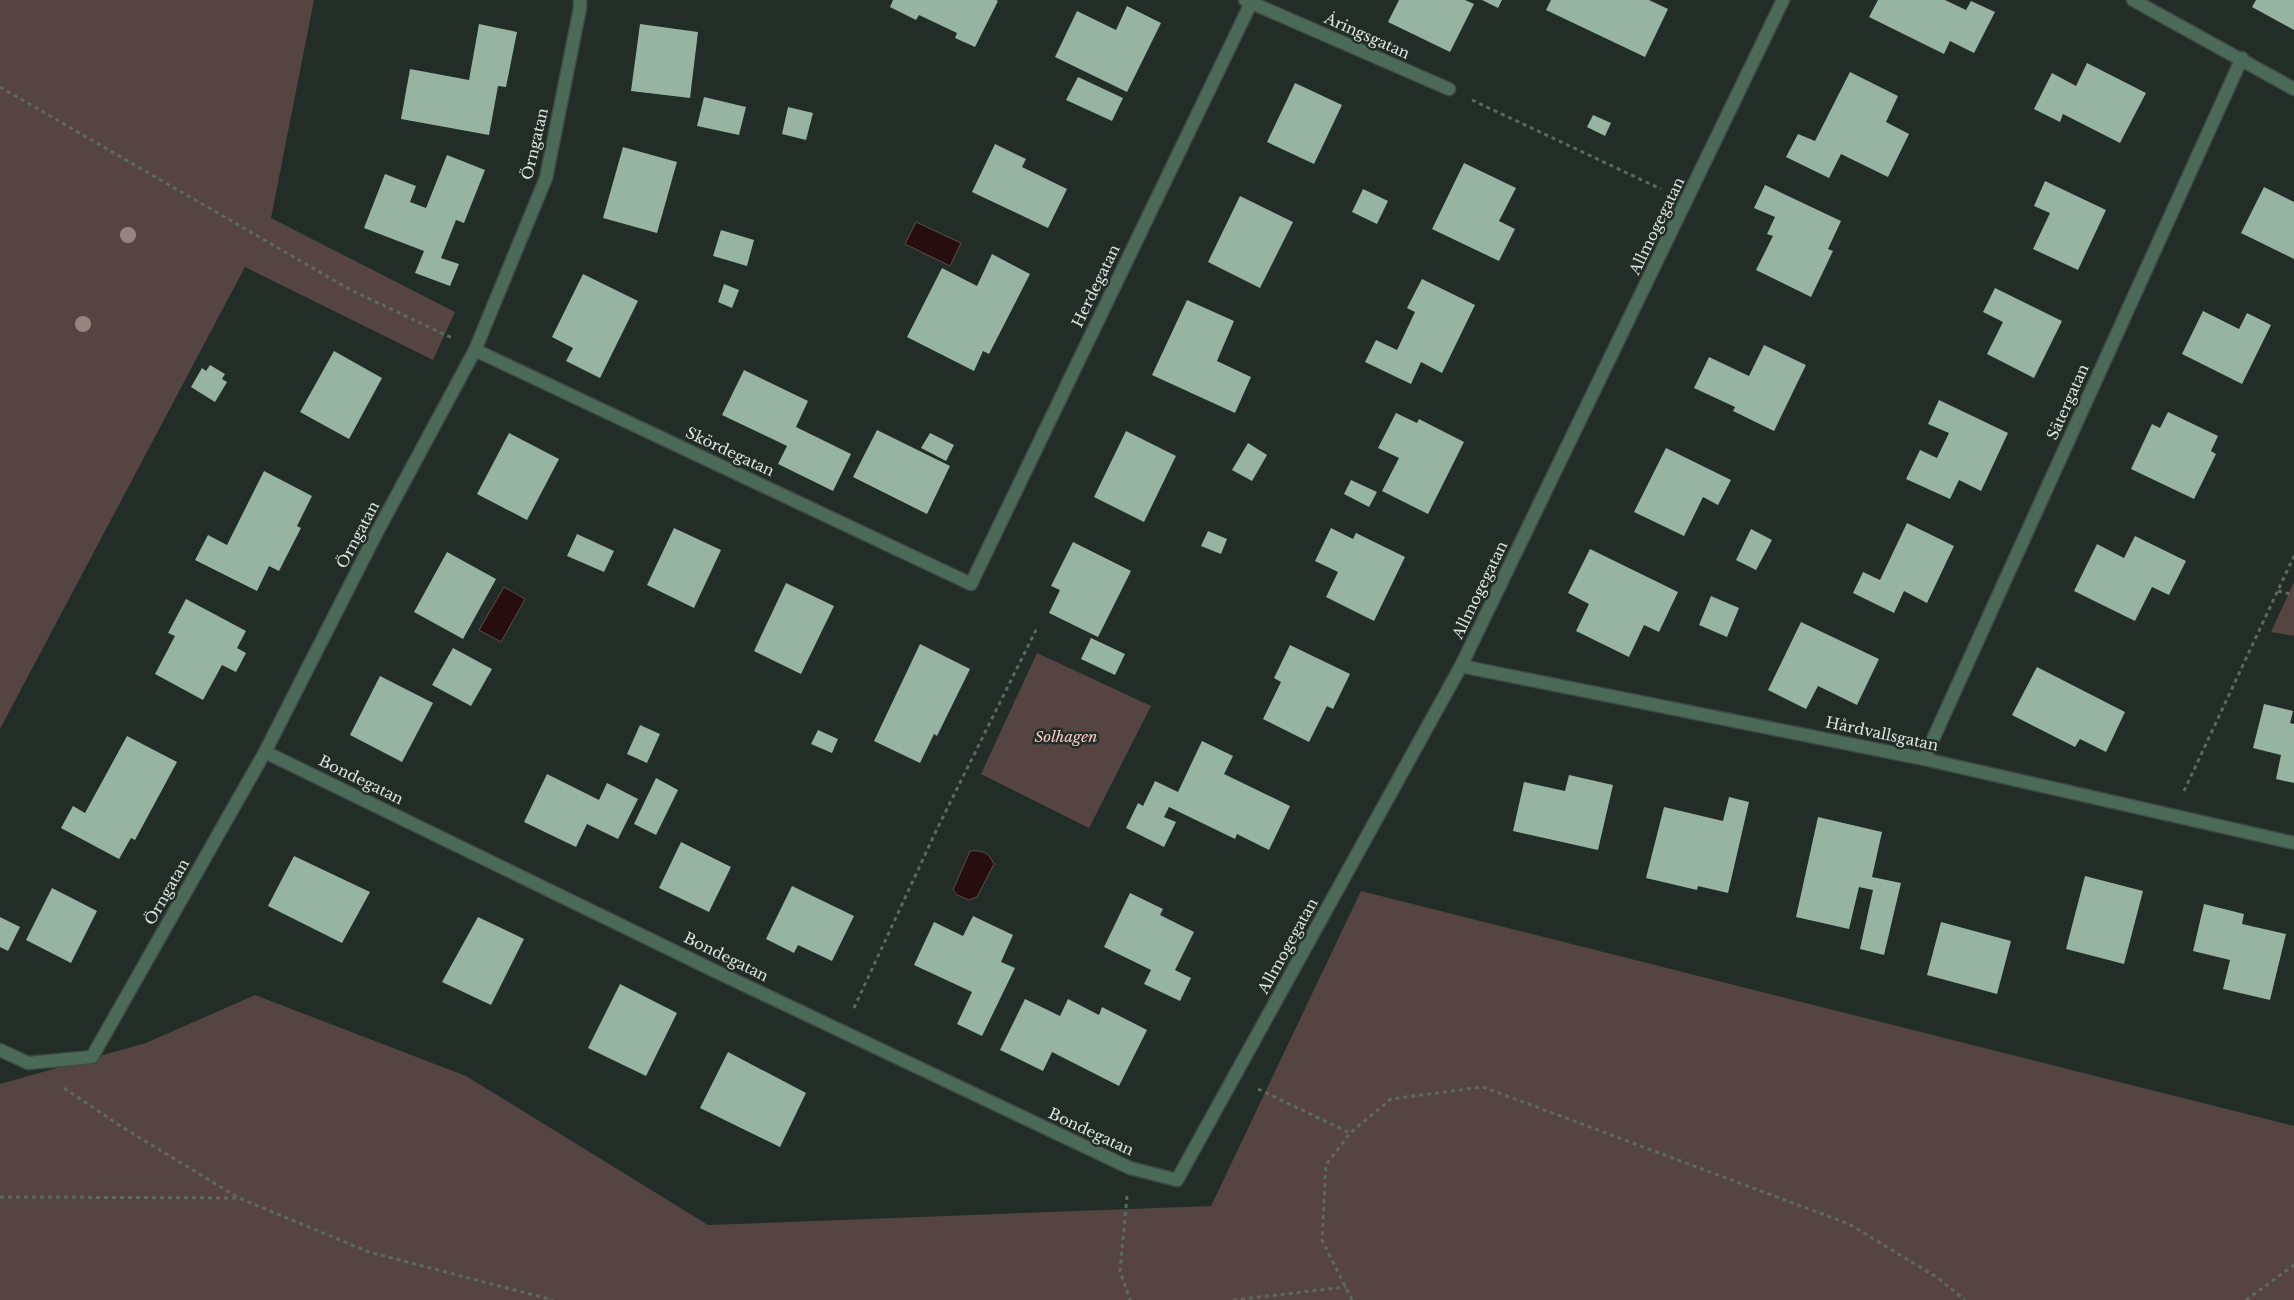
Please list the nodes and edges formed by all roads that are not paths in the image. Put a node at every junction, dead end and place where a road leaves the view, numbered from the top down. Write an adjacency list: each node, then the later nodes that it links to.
1 (580, 0): 8 (street, Örngatan)
2 (1783, 0): 10 (street, Allmogegatan)
3 (2133, 0): 5 (street)
4 (1248, 1): 7 (street, Åringsgatan); 9 (street, Herdegatan)
5 (2242, 58): 6 (street); 12 (street, Sätergatan)
6 (2294, 88)
7 (1449, 89)
8 (475, 350): 9 (street, Skördegatan); 11 (street, Örngatan)
9 (971, 584)
10 (1461, 666): 12 (street, Hårdvallsgatan); 15 (street, Allmogegatan)
11 (265, 752): 14 (street, Örngatan); 15 (street, Bondegatan)
12 (1924, 759): 13 (street, Hårdvallsgatan)
13 (2294, 843)
14 (0, 1050)
15 (1177, 1180)

